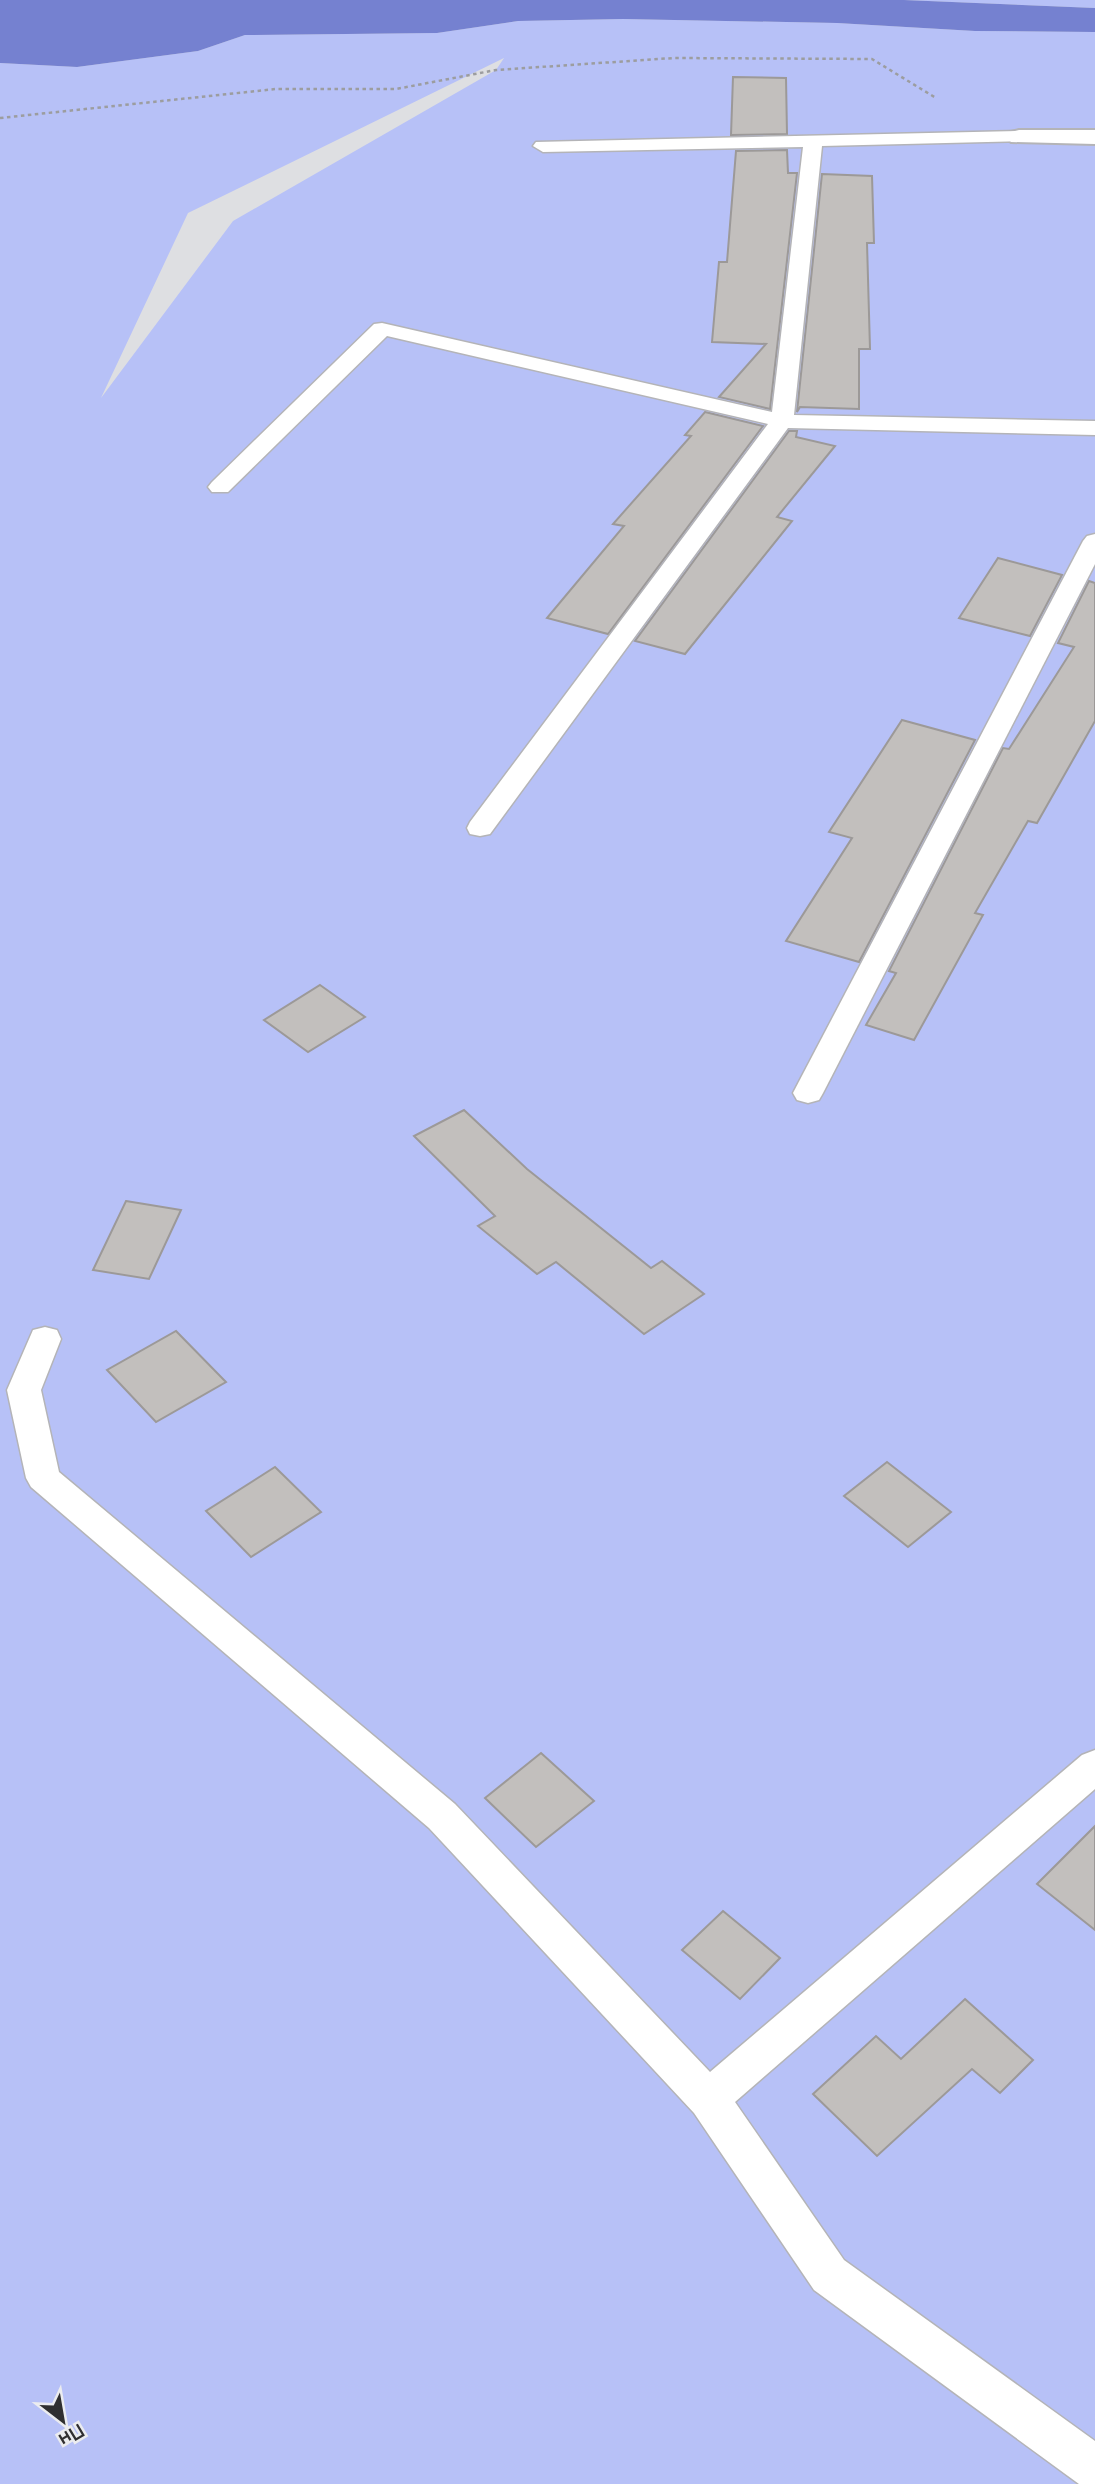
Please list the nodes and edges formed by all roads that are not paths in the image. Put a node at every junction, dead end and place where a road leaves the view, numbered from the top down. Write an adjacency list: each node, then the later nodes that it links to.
1 (1019, 137): 2 (street); 3 (lane)
2 (1095, 137)
3 (813, 141): 4 (lane); 5 (lane)
4 (543, 146)
5 (782, 421): 6 (lane); 7 (lane); 9 (lane)
6 (1095, 428)
7 (220, 487)
8 (1095, 541): 10 (lane)
9 (480, 828)
10 (808, 1093)
11 (45, 1339): 13 (lane)
12 (1095, 1766): 13 (lane)
13 (709, 2099): 14 (lane)
14 (1095, 2468)

